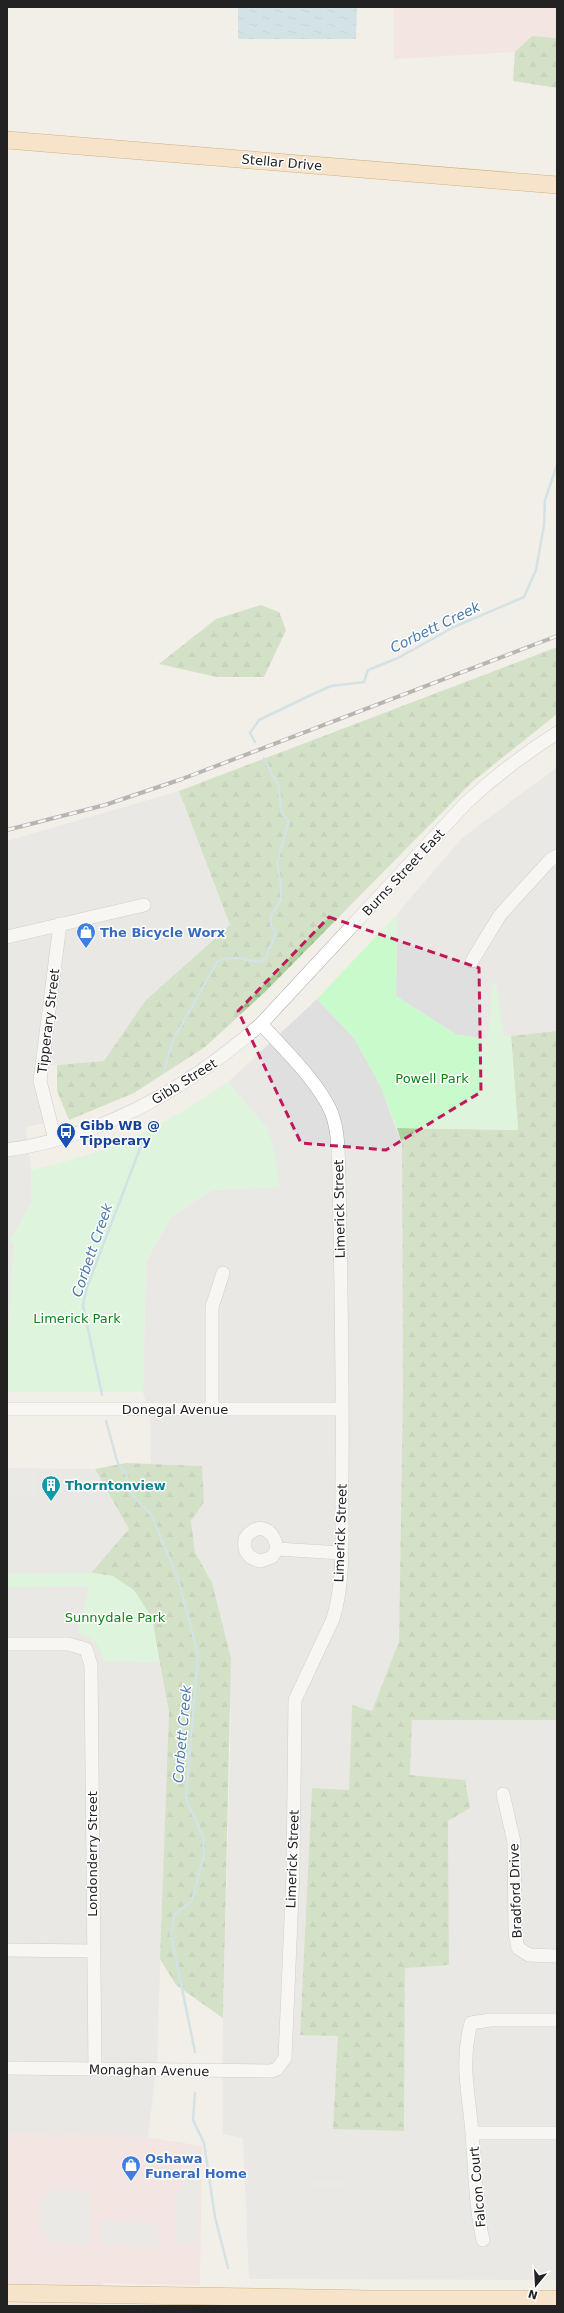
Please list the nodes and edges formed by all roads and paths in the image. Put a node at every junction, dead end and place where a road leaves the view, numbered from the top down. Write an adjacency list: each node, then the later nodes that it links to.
1 (7, 140): 2 (main road, Stellar Drive)
2 (557, 185)
3 (557, 733): 9 (street, Burns Street East)
4 (557, 856): 8 (street)
5 (144, 905): 6 (street)
6 (60, 924): 7 (street); 10 (street, Tipperary Street)
7 (7, 936)
8 (472, 961)
9 (261, 1024): 10 (street, Gibb Street); 15 (street, Limerick Street)
10 (55, 1140): 11 (street, Gibb Street)
11 (7, 1150)
12 (223, 1273): 14 (street)
13 (7, 1409): 14 (street, Donegal Avenue)
14 (212, 1409): 15 (street, Donegal Avenue)
15 (342, 1409): 17 (street, Limerick Street)
16 (277, 1549): 17 (street)
17 (341, 1553): 24 (street, Limerick Street)
18 (7, 1644): 21 (street, Londonderry Street)
19 (503, 1794): 22 (street, Bradford Drive)
20 (7, 1950): 21 (street)
21 (92, 1951): 26 (street, Londonderry Street)
22 (557, 1956)
23 (557, 2020): 27 (street, Falcon Court)
24 (285, 2058): 26 (street, Monaghan Avenue)
25 (7, 2068): 26 (street, Monaghan Avenue)
26 (95, 2069)
27 (472, 2133): 28 (street); 29 (street, Falcon Court)
28 (557, 2133)
29 (483, 2240)
30 (7, 2293): 31 (main road)
31 (557, 2299)

